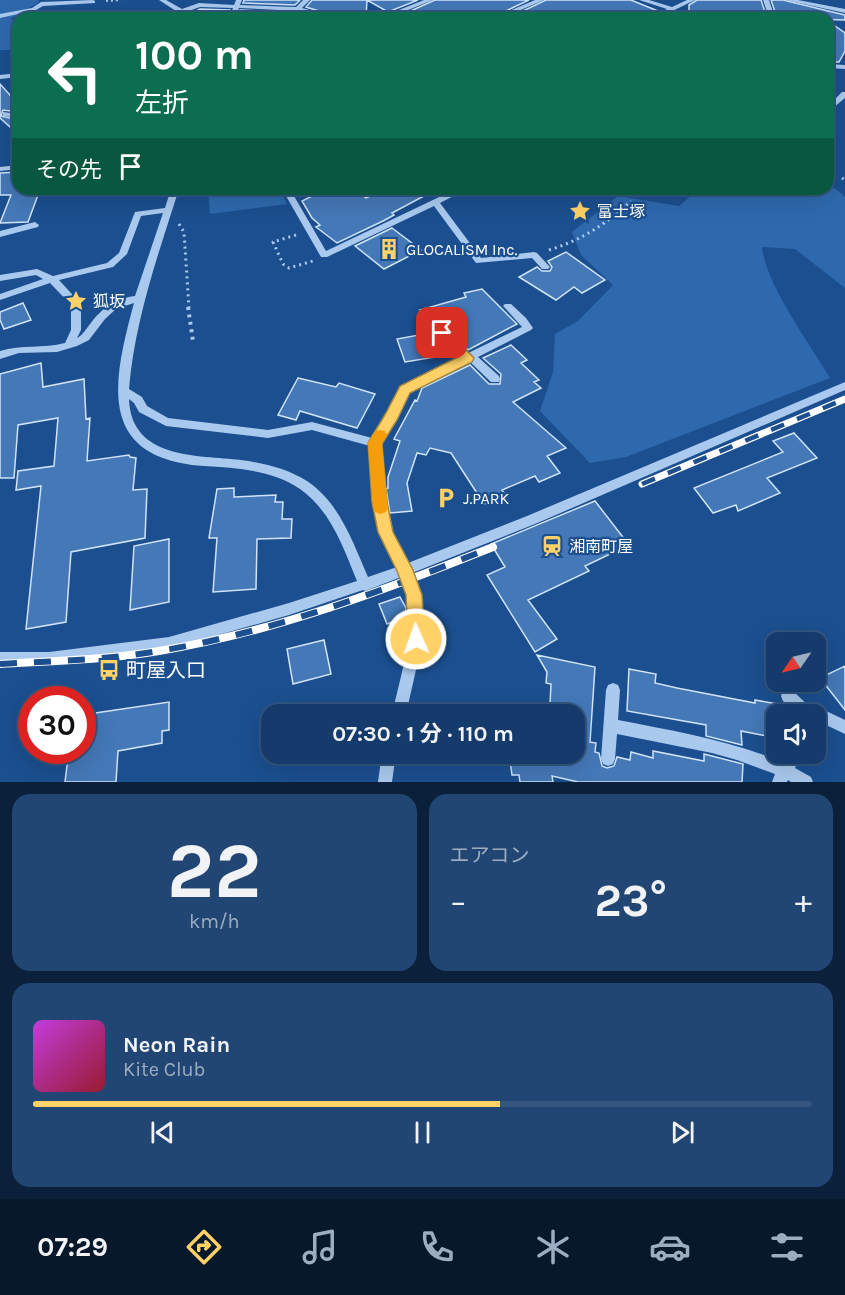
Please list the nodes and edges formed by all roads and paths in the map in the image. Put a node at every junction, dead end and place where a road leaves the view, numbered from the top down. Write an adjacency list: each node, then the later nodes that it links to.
1 (162, 0): 15 (street)
2 (307, 0): 12 (street)
3 (405, 0): 11 (street)
4 (430, 0): 11 (street)
5 (541, 0): 19 (street)
6 (642, 0): 13 (street)
7 (692, 0): 13 (street)
8 (788, 0): 14 (street)
9 (93, 2): 16 (street)
10 (237, 3): 12 (street); 15 (street)
11 (418, 4): 18 (street)
12 (298, 9): 17 (street)
13 (669, 10): 20 (street)
14 (845, 10)
15 (181, 11)
16 (19, 12)
17 (311, 12)
18 (397, 12)
19 (510, 12)
20 (665, 12)
21 (845, 94): 22 (street)
22 (834, 104)
23 (6, 114): 24 (street)
24 (12, 115)
25 (173, 195): 30 (street)
26 (290, 195): 32 (street)
27 (451, 195): 29 (street)
28 (631, 201): 35 (path)
29 (436, 203): 34 (street); 35 (street)
30 (166, 215): 38 (street); 40 (street); 43 (path)
31 (35, 225): 33 (street)
32 (310, 230): 34 (street); 34 (path)
33 (0, 234)
34 (324, 255)
35 (534, 255): 36 (street)
36 (545, 267)
37 (0, 278): 38 (street)
38 (52, 279): 39 (street); 44 (street)
39 (0, 297)
40 (138, 299): 44 (street); 49 (street)
41 (508, 306): 46 (street)
42 (442, 333): 46 (street)
43 (193, 341)
44 (69, 344): 45 (street)
45 (1, 355)
46 (469, 358): 47 (street); 50 (street)
47 (495, 379)
48 (845, 386): 51 (street)
49 (124, 391): 50 (street); 52 (street)
50 (375, 443): 51 (street)
51 (405, 570): 52 (street); 56 (street)
52 (365, 585): 53 (street)
53 (0, 658)
54 (613, 690): 59 (street)
55 (788, 696): 57 (street)
56 (401, 704)
57 (796, 704)
58 (826, 718): 60 (street)
59 (612, 726): 61 (street); 63 (street)
60 (845, 728)
61 (608, 759)
62 (387, 764): 64 (street)
63 (782, 776): 65 (street)
64 (385, 782)
65 (806, 782)

